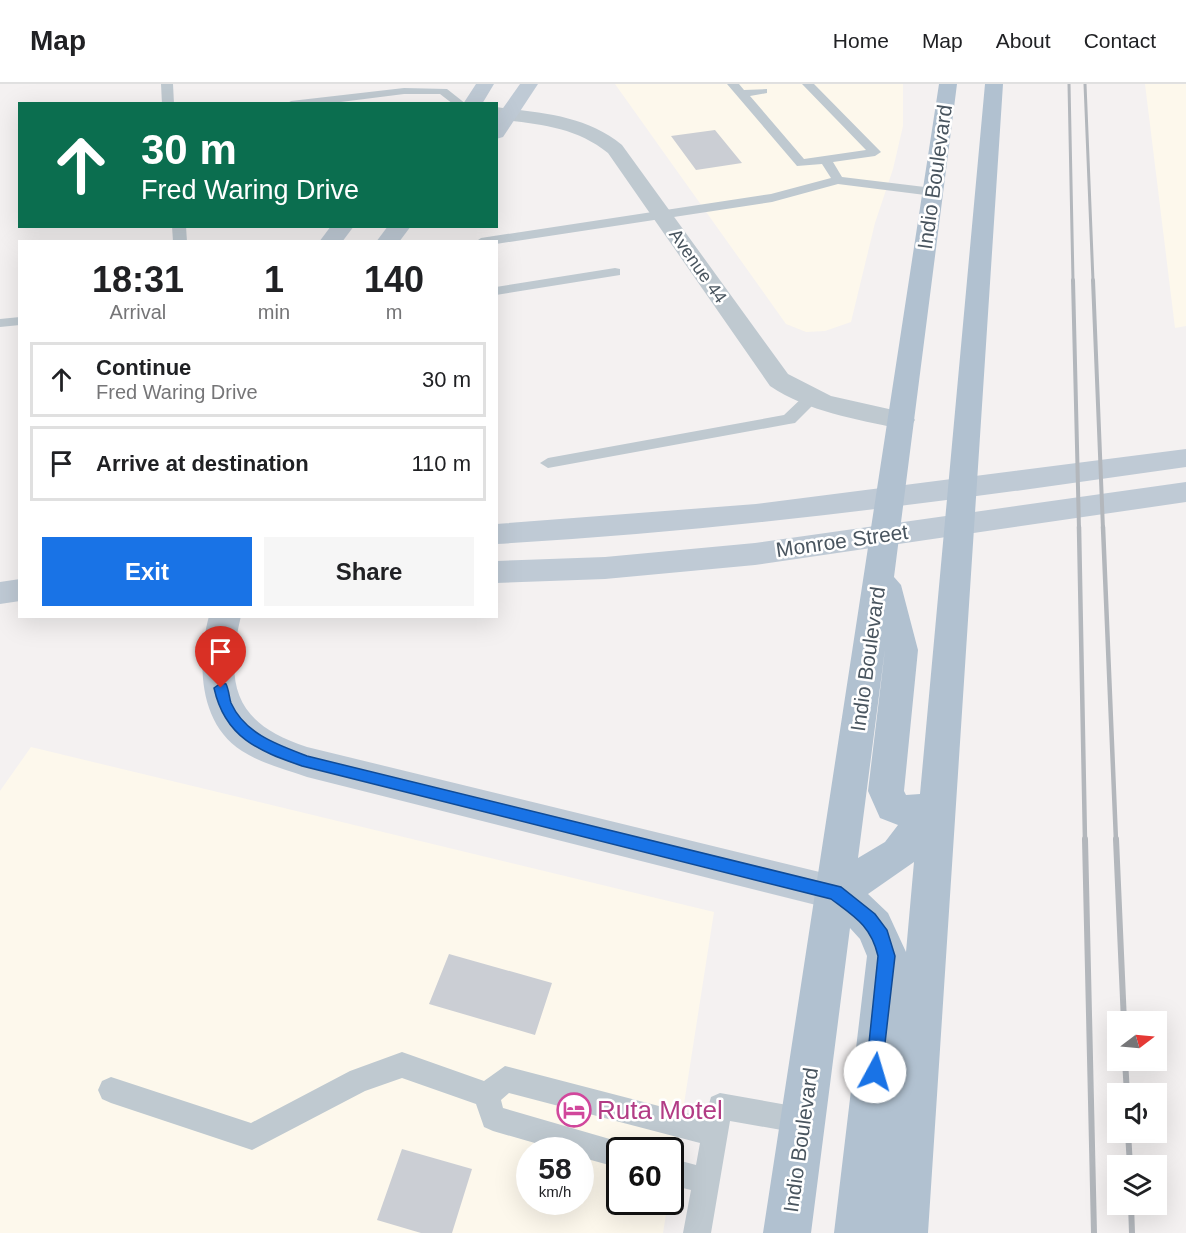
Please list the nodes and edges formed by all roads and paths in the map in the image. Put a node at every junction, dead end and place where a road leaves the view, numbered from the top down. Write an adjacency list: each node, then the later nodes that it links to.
1 (166, 84): 10 (lane)
2 (484, 84): 13 (main road)
3 (530, 84): 14 (main road)
4 (733, 84): 9 (lane)
5 (948, 84): 17 (main road, Indio Boulevard)
6 (994, 84): 39 (main road)
7 (808, 89): 15 (lane)
8 (766, 96): 9 (lane)
9 (745, 98): 15 (lane)
10 (168, 102)
11 (310, 102): 12 (lane)
12 (458, 102)
13 (473, 102)
14 (501, 120): 18 (street, Avenue 44)
15 (825, 160): 16 (lane)
16 (838, 180): 17 (lane); 18 (lane)
17 (933, 192): 29 (main road, Indio Boulevard)
18 (662, 215): 23 (lane); 28 (street, Avenue 44)
19 (341, 228): 21 (main road)
20 (398, 228): 22 (main road)
21 (332, 240)
22 (389, 240)
23 (494, 240)
24 (615, 272): 25 (lane)
25 (498, 291)
26 (18, 321): 27 (lane)
27 (0, 323)
28 (810, 399): 29 (street, Avenue 44); 31 (lane)
29 (901, 420): 34 (main road, Indio Boulevard)
30 (1186, 458): 33 (main road, Monroe Street)
31 (548, 463)
32 (1186, 492): 35 (main road, Monroe Street)
33 (498, 534)
34 (880, 570): 39 (main road); 40 (main road, Indio Boulevard)
35 (498, 572)
36 (18, 590): 37 (main road)
37 (0, 593)
38 (225, 618): 40 (main road)
39 (937, 805): 40 (main road); 51 (main road)
40 (836, 892): 43 (main road, Indio Boulevard); 50 (main road)
41 (111, 1090): 42 (lane)
42 (487, 1095): 44 (lane); 45 (lane)
43 (804, 1121): 44 (lane); 49 (main road, Indio Boulevard)
44 (715, 1134): 47 (lane)
45 (606, 1151)
46 (684, 1175): 47 (lane)
47 (706, 1181): 48 (lane)
48 (698, 1233)
49 (788, 1233)
50 (858, 1233)
51 (904, 1233)

